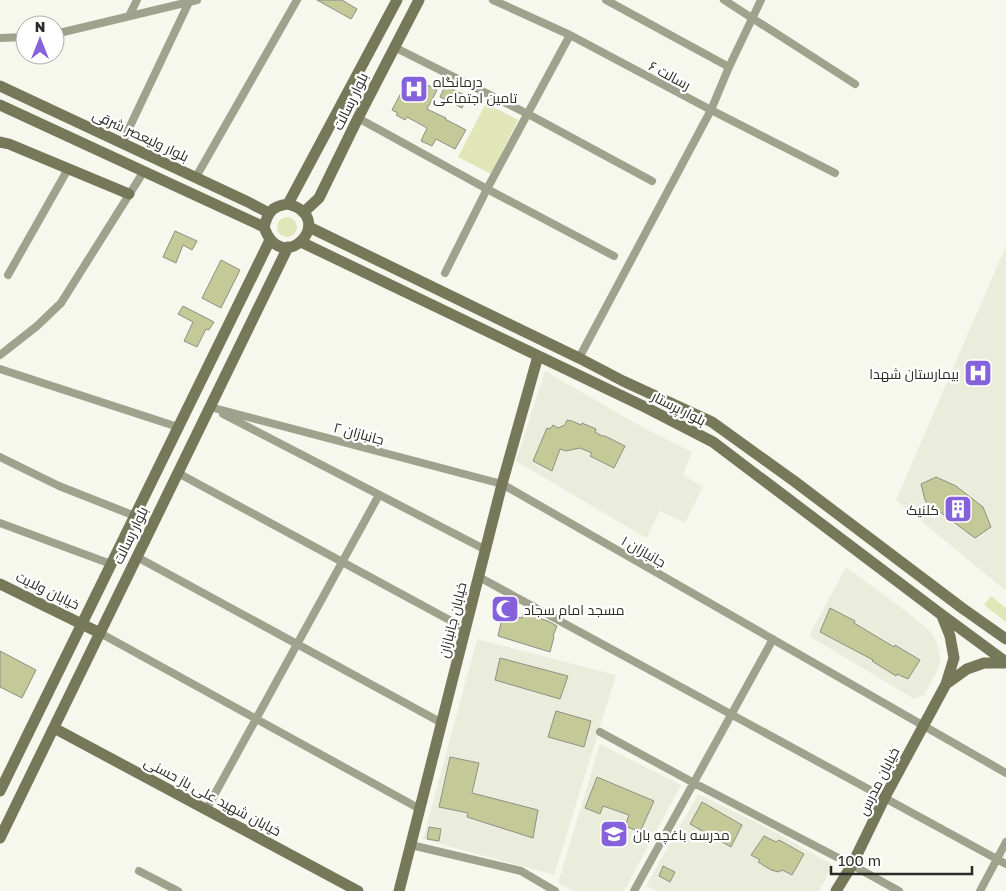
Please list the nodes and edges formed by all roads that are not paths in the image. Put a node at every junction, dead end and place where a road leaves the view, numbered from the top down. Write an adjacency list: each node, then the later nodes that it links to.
1 (137, 0): 10 (street)
2 (298, 0): 29 (street)
3 (397, 0): 33 (main road, بلوار رسالت)
4 (419, 0): 16 (main road, بلوار رسالت)
5 (493, 0): 13 (street, رسالت ۶)
6 (606, 0): 17 (street)
7 (724, 0): 11 (street)
8 (761, 0): 11 (street)
9 (192, 1): 10 (street); 25 (street)
10 (129, 16): 12 (street)
11 (752, 18): 17 (street); 18 (street)
12 (65, 32)
13 (570, 35): 21 (street, رسالت ۶); 22 (street)
14 (15, 37): 15 (street)
15 (0, 38)
16 (394, 47): 22 (street); 23 (main road, بلوار رسالت)
17 (728, 67): 21 (street)
18 (855, 84)
19 (0, 86): 25 (main road, بلوار ولیعصر شرقی)
20 (0, 105): 27 (main road)
21 (711, 110): 28 (street, رسالت ۶); 46 (street)
22 (528, 114): 30 (street); 31 (street)
23 (358, 118): 31 (street); 34 (main road, بلوار رسالت)
24 (0, 142): 26 (main road)
25 (122, 143): 29 (main road, بلوار ولیعصر شرقی)
26 (68, 169): 32 (main road); 43 (street)
27 (144, 171): 32 (street); 36 (main road)
28 (835, 173)
29 (196, 177): 35 (main road, بلوار ولیعصر شرقی)
30 (652, 181)
31 (487, 189): 41 (street); 42 (street)
32 (129, 194): 44 (street)
33 (288, 204): 34 (main road); 35 (main road)
34 (304, 212): 37 (main road)
35 (269, 213): 36 (main road)
36 (264, 227): 38 (main road)
37 (309, 227): 39 (main road); 46 (main road, بلوار پرستار)
38 (270, 240): 40 (main road); 51 (main road, بلوار رسالت)
39 (301, 242): 40 (main road); 45 (main road, بلوار پرستار)
40 (288, 247): 50 (main road, بلوار رسالت)
41 (614, 256)
42 (445, 273)
43 (8, 275)
44 (0, 355)
45 (538, 356): 49 (main road, بلوار پرستار); 54 (main road, خیابان جانبازان)
46 (579, 358): 48 (main road, بلوار پرستار)
47 (0, 369): 51 (street)
48 (623, 381): 49 (main road); 69 (main road, بلوار پرستار)
49 (612, 391): 64 (main road, بلوار پرستار)
50 (210, 407): 53 (main road, بلوار رسالت); 54 (street, جانبازان ۲); 55 (street)
51 (178, 428): 56 (main road, بلوار رسالت)
52 (0, 457): 56 (street)
53 (178, 473): 59 (main road, بلوار رسالت); 60 (street)
54 (502, 484): 58 (main road, خیابان جانبازان); 68 (street, جانبازان ۱)
55 (379, 495): 58 (street); 60 (street)
56 (135, 516): 61 (main road, بلوار رسالت)
57 (0, 524): 61 (street)
58 (486, 550): 62 (main road, خیابان جانبازان)
59 (136, 557): 67 (main road, بلوار رسالت); 70 (street)
60 (342, 562): 66 (street); 70 (street)
61 (111, 564): 65 (main road, بلوار رسالت)
62 (479, 577): 66 (main road, خیابان جانبازان); 73 (street)
63 (0, 584): 65 (main road, خیابان ولایت)
64 (942, 615): 71 (main road, بلوار پرستار); 72 (main road)
65 (82, 624): 67 (main road, خیابان ولایت); 81 (main road, بلوار رسالت)
66 (466, 629): 75 (main road, خیابان جانبازان)
67 (100, 632): 74 (street); 77 (main road, بلوار رسالت)
68 (772, 639): 73 (street); 76 (street, جانبازان ۱)
69 (1006, 639)
70 (297, 644): 74 (street); 75 (street)
71 (1006, 663): 72 (main road)
72 (946, 684): 76 (main road, خیابان مدرس)
73 (732, 714): 80 (street); 82 (street)
74 (256, 719): 83 (street); 84 (street)
75 (442, 723): 83 (main road, خیابان جانبازان)
76 (923, 726): 79 (street, جانبازان ۱); 82 (main road, خیابان مدرس)
77 (54, 728): 84 (main road, خیابان شهید علی باز حسنی); 85 (main road, بلوار رسالت)
78 (600, 732): 80 (street)
79 (1006, 774)
80 (694, 784): 90 (street); 96 (street)
81 (0, 791)
82 (884, 797): 88 (street); 90 (main road, خیابان مدرس)
83 (420, 809): 87 (main road, خیابان جانبازان)
84 (206, 810): 93 (main road, خیابان شهید علی باز حسنی)
85 (0, 838)
86 (1006, 842): 88 (street)
87 (411, 845): 94 (main road, خیابان جانبازان); 95 (street)
88 (997, 859): 89 (street); 99 (street)
89 (1006, 864)
90 (852, 865): 97 (main road, خیابان مدرس); 98 (street)
91 (138, 871): 92 (street)
92 (178, 891)
93 (358, 891)
94 (399, 891)
95 (555, 891)
96 (634, 891)
97 (836, 891)
98 (899, 891)
99 (980, 891)

